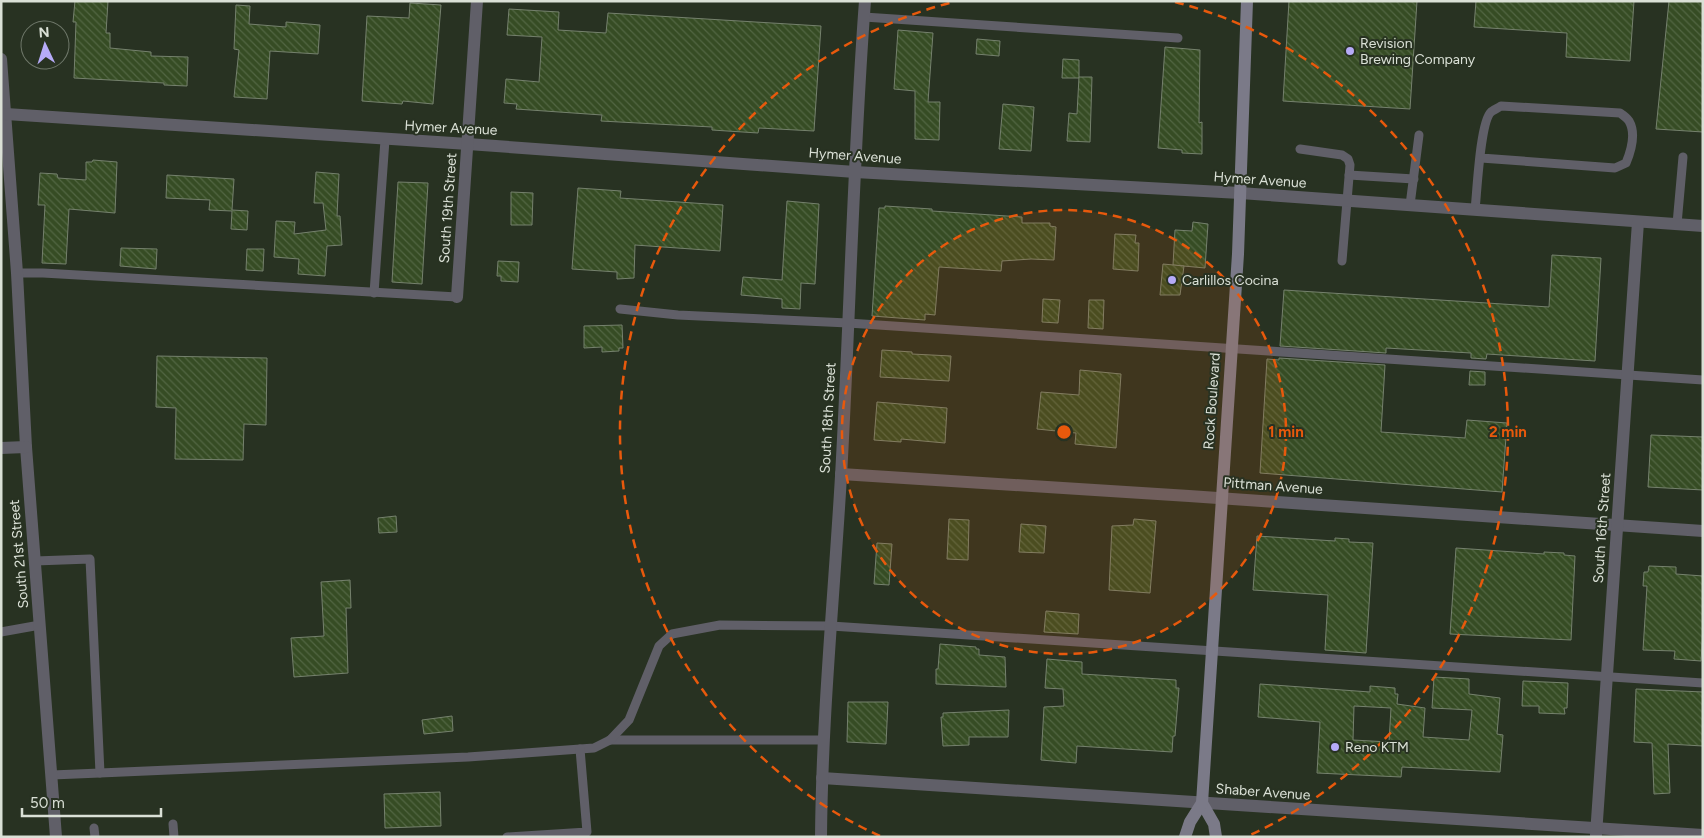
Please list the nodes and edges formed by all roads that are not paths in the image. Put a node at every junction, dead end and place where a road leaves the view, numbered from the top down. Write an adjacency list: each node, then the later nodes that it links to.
1 (477, 1): 10 (street, South 19th Street)
2 (865, 1): 4 (street, South 18th Street)
3 (1247, 1): 17 (main road, Rock Boulevard)
4 (864, 17): 5 (lane); 14 (street, South 18th Street)
5 (1178, 38)
6 (1, 59): 7 (street, South 21st Street)
7 (6, 114): 9 (street, Hymer Avenue); 25 (street, South 21st Street)
8 (1419, 135): 16 (lane)
9 (385, 140): 10 (street, Hymer Avenue); 26 (lane)
10 (468, 144): 14 (street, Hymer Avenue); 27 (street, South 19th Street)
11 (1300, 149): 15 (lane)
12 (1683, 157): 22 (lane)
13 (1480, 158): 13 (lane); 20 (lane)
14 (855, 172): 17 (street, Hymer Avenue); 29 (street, South 18th Street)
15 (1349, 176): 16 (lane); 18 (lane)
16 (1414, 179): 19 (lane)
17 (1240, 193): 18 (street, Hymer Avenue); 30 (main road, Rock Boulevard)
18 (1347, 201): 19 (street, Hymer Avenue); 24 (lane)
19 (1410, 206): 20 (street, Hymer Avenue)
20 (1475, 210): 21 (street, Hymer Avenue)
21 (1638, 222): 22 (street, Hymer Avenue); 31 (street, South 16th Street)
22 (1676, 224): 23 (street, Hymer Avenue)
23 (1703, 226)
24 (1342, 262)
25 (17, 273): 26 (lane); 33 (street, South 21st Street)
26 (374, 293): 27 (lane)
27 (457, 297)
28 (620, 310): 29 (lane)
29 (848, 323): 30 (lane); 35 (street, South 18th Street)
30 (1231, 349): 31 (lane); 36 (main road, Rock Boulevard)
31 (1628, 376): 32 (lane); 37 (street, South 16th Street)
32 (1703, 380)
33 (26, 447): 34 (street); 39 (street, South 21st Street)
34 (1, 448)
35 (841, 474): 36 (street, Pittman Avenue); 41 (street, South 18th Street)
36 (1221, 498): 37 (street, Pittman Avenue); 43 (main road, Rock Boulevard)
37 (1618, 525): 38 (street, Pittman Avenue); 44 (street, South 16th Street)
38 (1703, 530)
39 (35, 562): 40 (street, South 21st Street); 49 (lane)
40 (40, 625): 42 (lane); 50 (street, South 21st Street)
41 (831, 626): 43 (lane); 46 (lane); 47 (street, South 18th Street)
42 (1, 632)
43 (1212, 650): 44 (lane); 52 (main road, Rock Boulevard)
44 (1607, 676): 45 (lane); 54 (street, South 16th Street)
45 (1703, 683)
46 (610, 740): 47 (lane); 48 (lane)
47 (824, 740): 51 (street, South 18th Street)
48 (580, 749): 49 (lane); 58 (lane)
49 (100, 773): 50 (lane)
50 (52, 775): 56 (street, South 21st Street)
51 (822, 778): 52 (street, Shaber Avenue); 59 (street, South 18th Street)
52 (1202, 803): 54 (street, Shaber Avenue); 60 (main road, Rock Boulevard); 61 (main road)
53 (173, 824): 57 (lane)
54 (1597, 833): 55 (street, Shaber Avenue)
55 (1703, 835)
56 (56, 837)
57 (174, 837)
58 (507, 837)
59 (821, 837)
60 (1185, 837)
61 (1216, 837)

